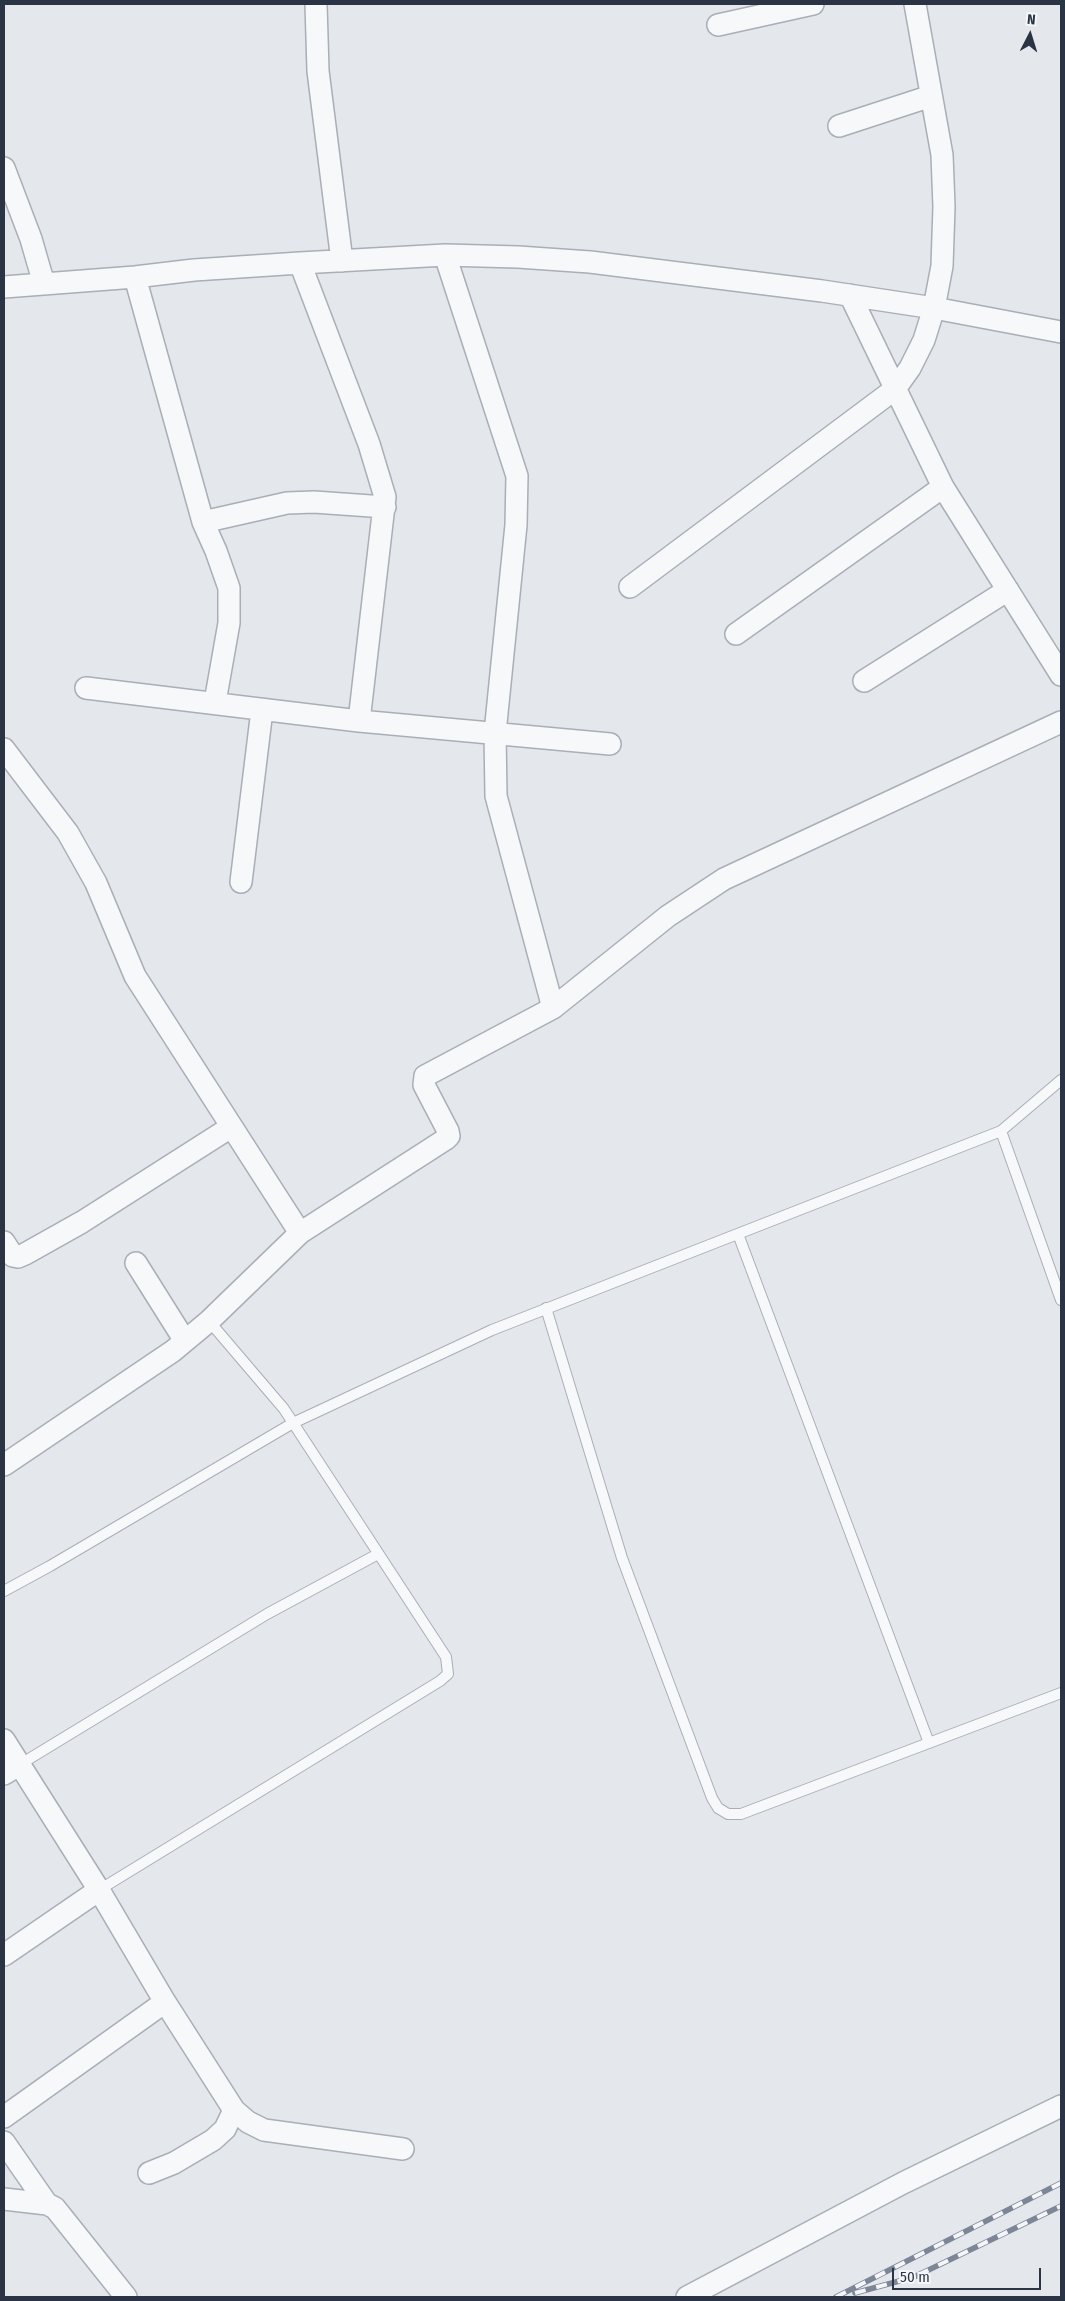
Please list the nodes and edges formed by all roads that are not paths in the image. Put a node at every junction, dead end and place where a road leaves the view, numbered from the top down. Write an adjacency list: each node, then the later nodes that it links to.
1 (316, 4): 9 (street)
2 (813, 4): 4 (street)
3 (915, 4): 5 (street)
4 (718, 25)
5 (931, 96): 6 (street); 15 (street)
6 (839, 126)
7 (4, 168): 12 (street)
8 (445, 255): 9 (street); 14 (street); 31 (street)
9 (342, 261): 10 (street)
10 (300, 263): 11 (street); 19 (street)
11 (135, 277): 12 (street); 20 (street)
12 (44, 284): 13 (street)
13 (4, 287)
14 (850, 295): 15 (street); 17 (street)
15 (934, 308): 16 (street); 17 (street)
16 (1061, 332)
17 (895, 389): 18 (street); 21 (street)
18 (943, 487): 22 (street); 23 (street)
19 (385, 507): 20 (street); 29 (street)
20 (202, 522): 27 (street)
21 (630, 587)
22 (1008, 590): 24 (street); 25 (street)
23 (736, 634)
24 (1061, 674)
25 (864, 681)
26 (86, 688): 27 (street)
27 (215, 702): 28 (street)
28 (262, 710): 29 (street); 34 (street)
29 (359, 721): 31 (street)
30 (1061, 722): 35 (street)
31 (495, 732): 32 (street); 35 (street)
32 (610, 744)
33 (4, 749): 37 (street)
34 (241, 882)
35 (553, 1008): 39 (street)
36 (1061, 1080): 38 (lane)
37 (231, 1127): 39 (street); 41 (street)
38 (1001, 1131): 40 (lane); 43 (lane)
39 (300, 1233): 45 (street)
40 (738, 1234): 44 (lane); 53 (lane)
41 (4, 1242)
42 (136, 1263): 46 (street)
43 (1061, 1300)
44 (546, 1308): 47 (lane); 53 (lane)
45 (209, 1321): 46 (street); 47 (lane)
46 (185, 1341): 48 (street)
47 (293, 1422): 49 (lane); 50 (lane)
48 (4, 1465)
49 (378, 1554): 54 (lane); 55 (lane)
50 (4, 1591)
51 (1061, 1693): 53 (lane)
52 (4, 1740): 54 (street)
53 (929, 1743)
54 (11, 1769): 55 (street)
55 (99, 1890): 56 (street); 57 (street)
56 (4, 1955)
57 (165, 2002): 59 (street); 60 (street)
58 (1061, 2106): 67 (street)
59 (234, 2110): 62 (street); 63 (street)
60 (4, 2117)
61 (4, 2142): 65 (street)
62 (403, 2149)
63 (149, 2173)
64 (4, 2199): 65 (street)
65 (48, 2204): 66 (street)
66 (126, 2297)
67 (687, 2297)

